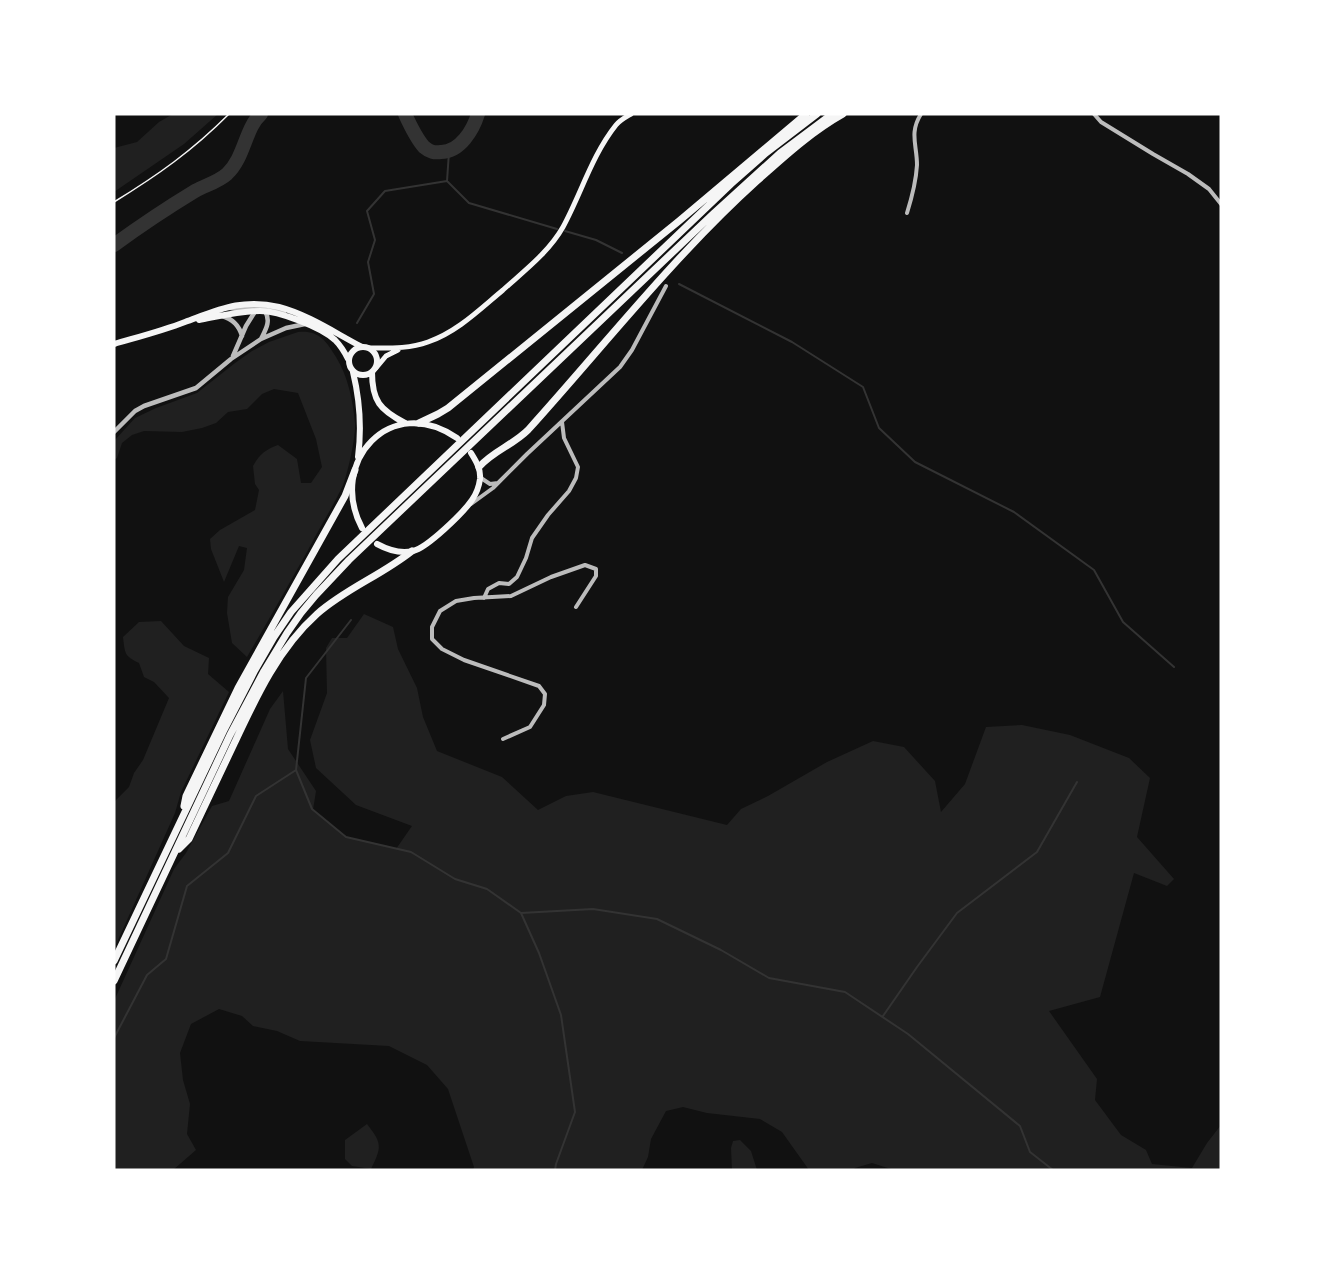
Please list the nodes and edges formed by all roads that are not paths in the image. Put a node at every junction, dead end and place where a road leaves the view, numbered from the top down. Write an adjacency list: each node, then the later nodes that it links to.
1 (631, 114): 20 (main road)
2 (806, 114): 26 (highway)
3 (817, 114): 43 (highway)
4 (832, 114): 44 (highway)
5 (843, 114): 32 (highway)
6 (921, 114): 9 (street)
7 (1094, 114): 8 (street)
8 (1221, 204)
9 (907, 213)
10 (666, 286): 25 (street)
11 (227, 307): 12 (street); 14 (main road); 15 (main road)
12 (261, 310): 13 (main road); 14 (main road); 16 (street); 17 (street)
13 (222, 316): 15 (main road); 16 (street)
14 (306, 321): 17 (street); 19 (main road); 22 (main road)
15 (184, 323): 18 (main road)
16 (242, 336): 21 (street)
17 (261, 339): 21 (street)
18 (114, 344)
19 (365, 348): 20 (main road); 22 (main road); 23 (main road)
20 (402, 348): 23 (main road)
21 (231, 359): 28 (street)
22 (348, 359): 24 (main road)
23 (374, 370): 24 (main road); 27 (main road)
24 (352, 372): 31 (main road)
25 (562, 421): 35 (street); 40 (street)
26 (419, 423): 27 (main road); 29 (main road)
27 (406, 424): 31 (main road)
28 (114, 432)
29 (457, 438)
30 (471, 453): 32 (main road)
31 (358, 461): 33 (main road)
32 (479, 468): 34 (main road)
33 (355, 470): 37 (main road); 43 (highway)
34 (480, 477): 35 (street); 36 (main road)
35 (498, 482): 36 (street)
36 (467, 506): 39 (main road)
37 (362, 528)
38 (377, 544): 39 (main road)
39 (412, 551): 44 (highway)
40 (484, 598): 41 (street); 42 (street)
41 (576, 607)
42 (502, 739)
43 (183, 814): 45 (highway)
44 (174, 855): 46 (highway)
45 (114, 961)
46 (114, 981)

